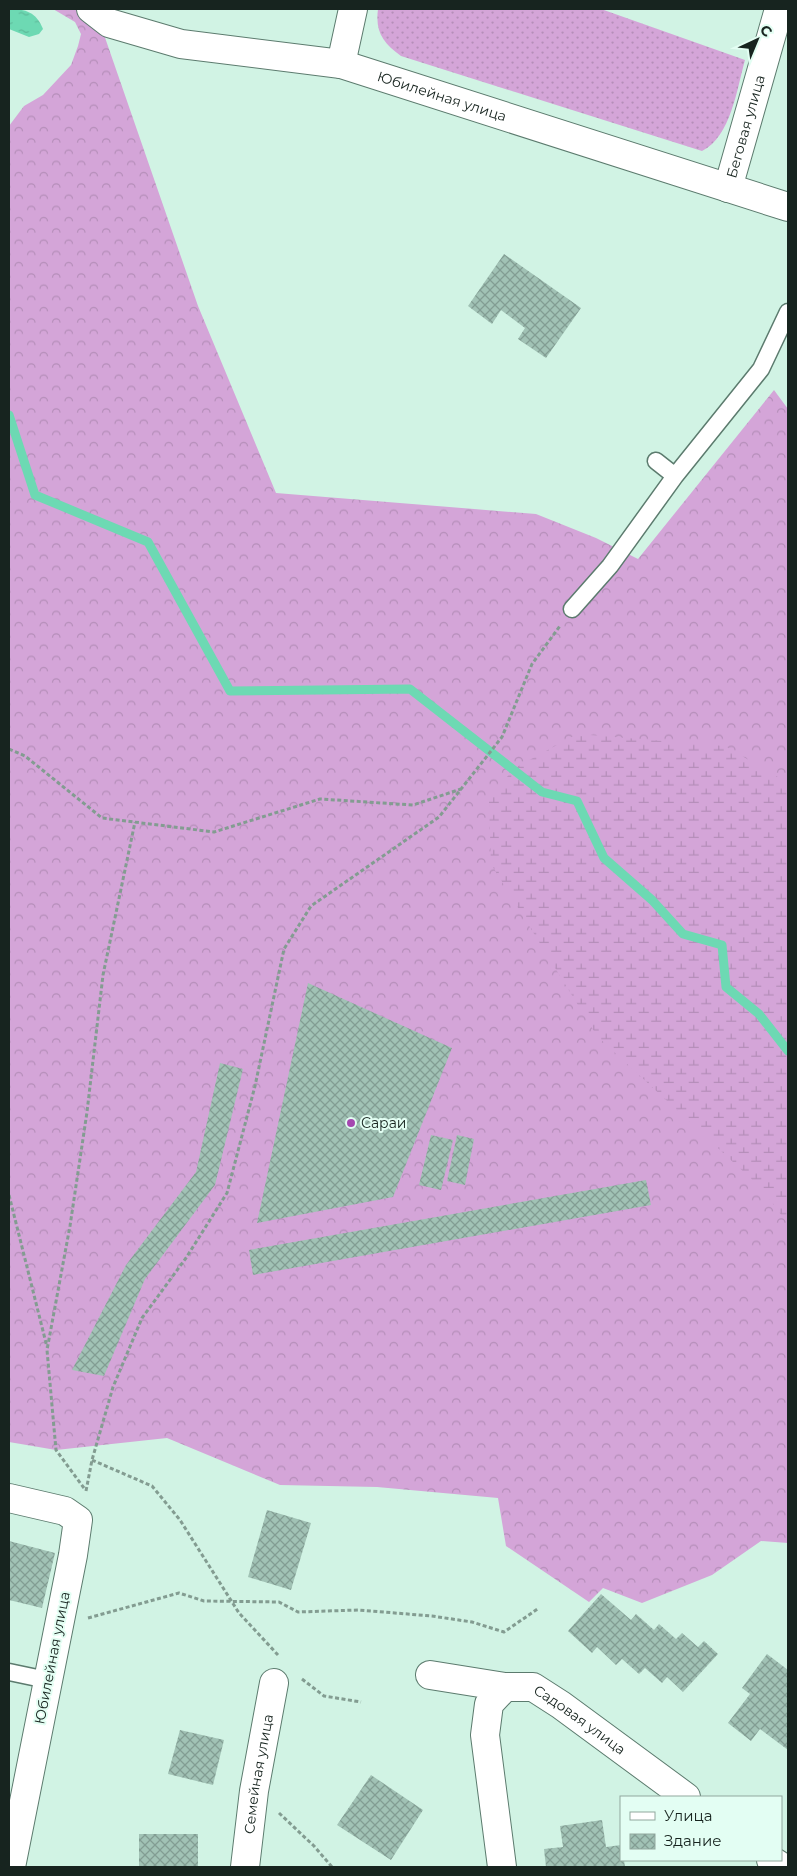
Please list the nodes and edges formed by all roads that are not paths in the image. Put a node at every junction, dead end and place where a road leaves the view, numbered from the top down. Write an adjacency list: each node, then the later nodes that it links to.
1 (92, 9): 4 (street, Юбилейная улица)
2 (353, 9): 4 (street)
3 (779, 9): 5 (street, Беговая улица)
4 (341, 64): 5 (street, Юбилейная улица)
5 (728, 188): 6 (street, Юбилейная улица)
6 (788, 207)
7 (788, 312): 9 (lane)
8 (656, 461): 9 (lane)
9 (675, 476): 10 (lane)
10 (572, 609)
11 (9, 1498): 15 (street, Юбилейная улица)
12 (278, 1671): 19 (street, Семейная улица)
13 (9, 1672): 15 (lane)
14 (430, 1675): 16 (street, Садовая улица)
15 (47, 1680): 18 (street, Юбилейная улица)
16 (505, 1687): 17 (street, Садовая улица); 20 (street)
17 (685, 1796)
18 (11, 1867)
19 (245, 1867)
20 (502, 1867)

